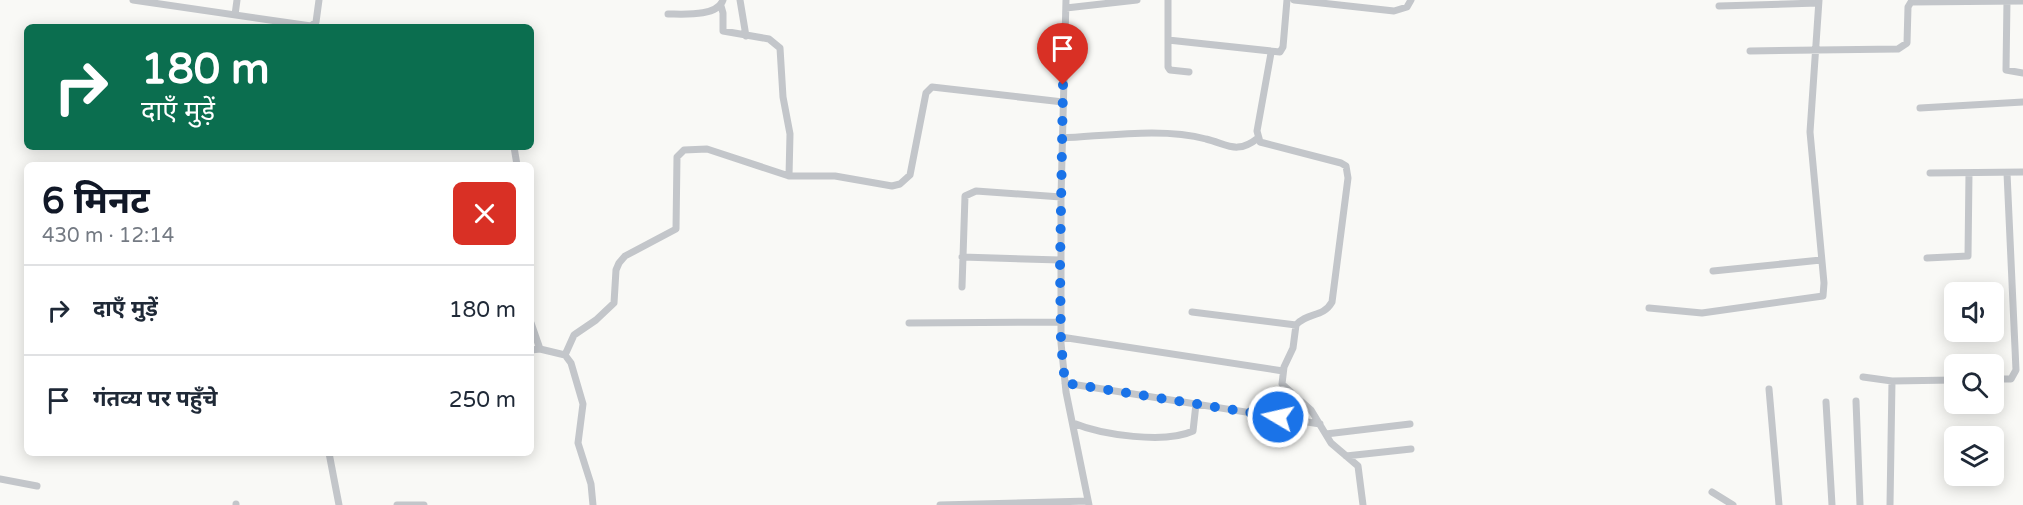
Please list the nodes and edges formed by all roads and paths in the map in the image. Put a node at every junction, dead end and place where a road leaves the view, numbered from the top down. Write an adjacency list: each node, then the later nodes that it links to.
1 (133, 0): 10 (street)
2 (237, 0): 19 (street)
3 (319, 0): 21 (street)
4 (740, 0): 22 (street)
5 (1137, 0): 16 (street)
6 (1168, 0): 23 (street)
7 (1287, 0): 26 (street)
8 (1294, 0): 9 (street)
9 (1411, 0)
10 (145, 1): 15 (street)
11 (2007, 1): 12 (street); 24 (street); 28 (street)
12 (2023, 1)
13 (1819, 2): 17 (street); 24 (street)
14 (722, 3): 18 (street); 22 (street)
15 (194, 4): 19 (street)
16 (1066, 4): 29 (street)
17 (1719, 6)
18 (668, 14)
19 (235, 15): 20 (street)
20 (297, 24)
21 (314, 24)
22 (746, 36): 38 (street)
23 (1168, 40): 26 (street); 27 (street)
24 (1816, 50): 25 (street); 43 (street)
25 (1749, 51)
26 (1270, 53): 33 (street)
27 (1189, 72)
28 (2023, 73)
29 (1063, 102): 32 (street); 38 (street)
30 (2023, 102): 31 (street)
31 (1920, 108)
32 (1062, 138): 33 (street); 39 (street)
33 (1258, 138): 50 (street)
34 (2023, 172): 37 (street)
35 (1930, 173): 36 (street)
36 (1969, 173): 37 (street); 41 (street)
37 (2007, 173): 55 (street)
38 (789, 176): 56 (street)
39 (1061, 197): 40 (street); 42 (street)
40 (962, 257): 42 (street); 45 (street)
41 (1927, 258)
42 (1060, 260): 48 (street)
43 (1821, 260): 44 (street); 46 (street)
44 (1713, 271)
45 (962, 287)
46 (1649, 308)
47 (1192, 312): 50 (street)
48 (1060, 322): 49 (street); 52 (street)
49 (909, 323)
50 (1296, 325): 57 (street)
51 (534, 332): 53 (street)
52 (1061, 338): 57 (street); 62 (street)
53 (540, 349): 54 (street); 56 (street)
54 (534, 350)
55 (2019, 351): 59 (street)
56 (565, 355): 81 (street)
57 (1283, 371): 68 (street)
58 (1863, 377): 61 (street)
59 (2004, 379)
60 (1944, 380): 61 (street)
61 (1892, 381): 88 (street)
62 (1065, 383): 66 (street); 67 (street)
63 (1769, 389): 85 (street)
64 (1856, 401): 87 (street)
65 (1826, 402): 86 (street)
66 (1196, 404): 67 (street); 68 (street)
67 (1073, 423): 77 (street)
68 (1320, 424): 70 (street)
69 (1410, 424): 70 (street)
70 (1326, 434): 73 (street)
71 (1411, 449): 73 (street)
72 (330, 456): 78 (street)
73 (1346, 456): 83 (street)
74 (0, 479): 75 (street)
75 (37, 486)
76 (1712, 492): 84 (street)
77 (1088, 503): 82 (street)
78 (339, 505)
79 (398, 505): 80 (street)
80 (424, 505)
81 (593, 505)
82 (940, 505)
83 (1363, 505)
84 (1733, 505)
85 (1779, 505)
86 (1832, 505)
87 (1860, 505)
88 (1890, 505)

